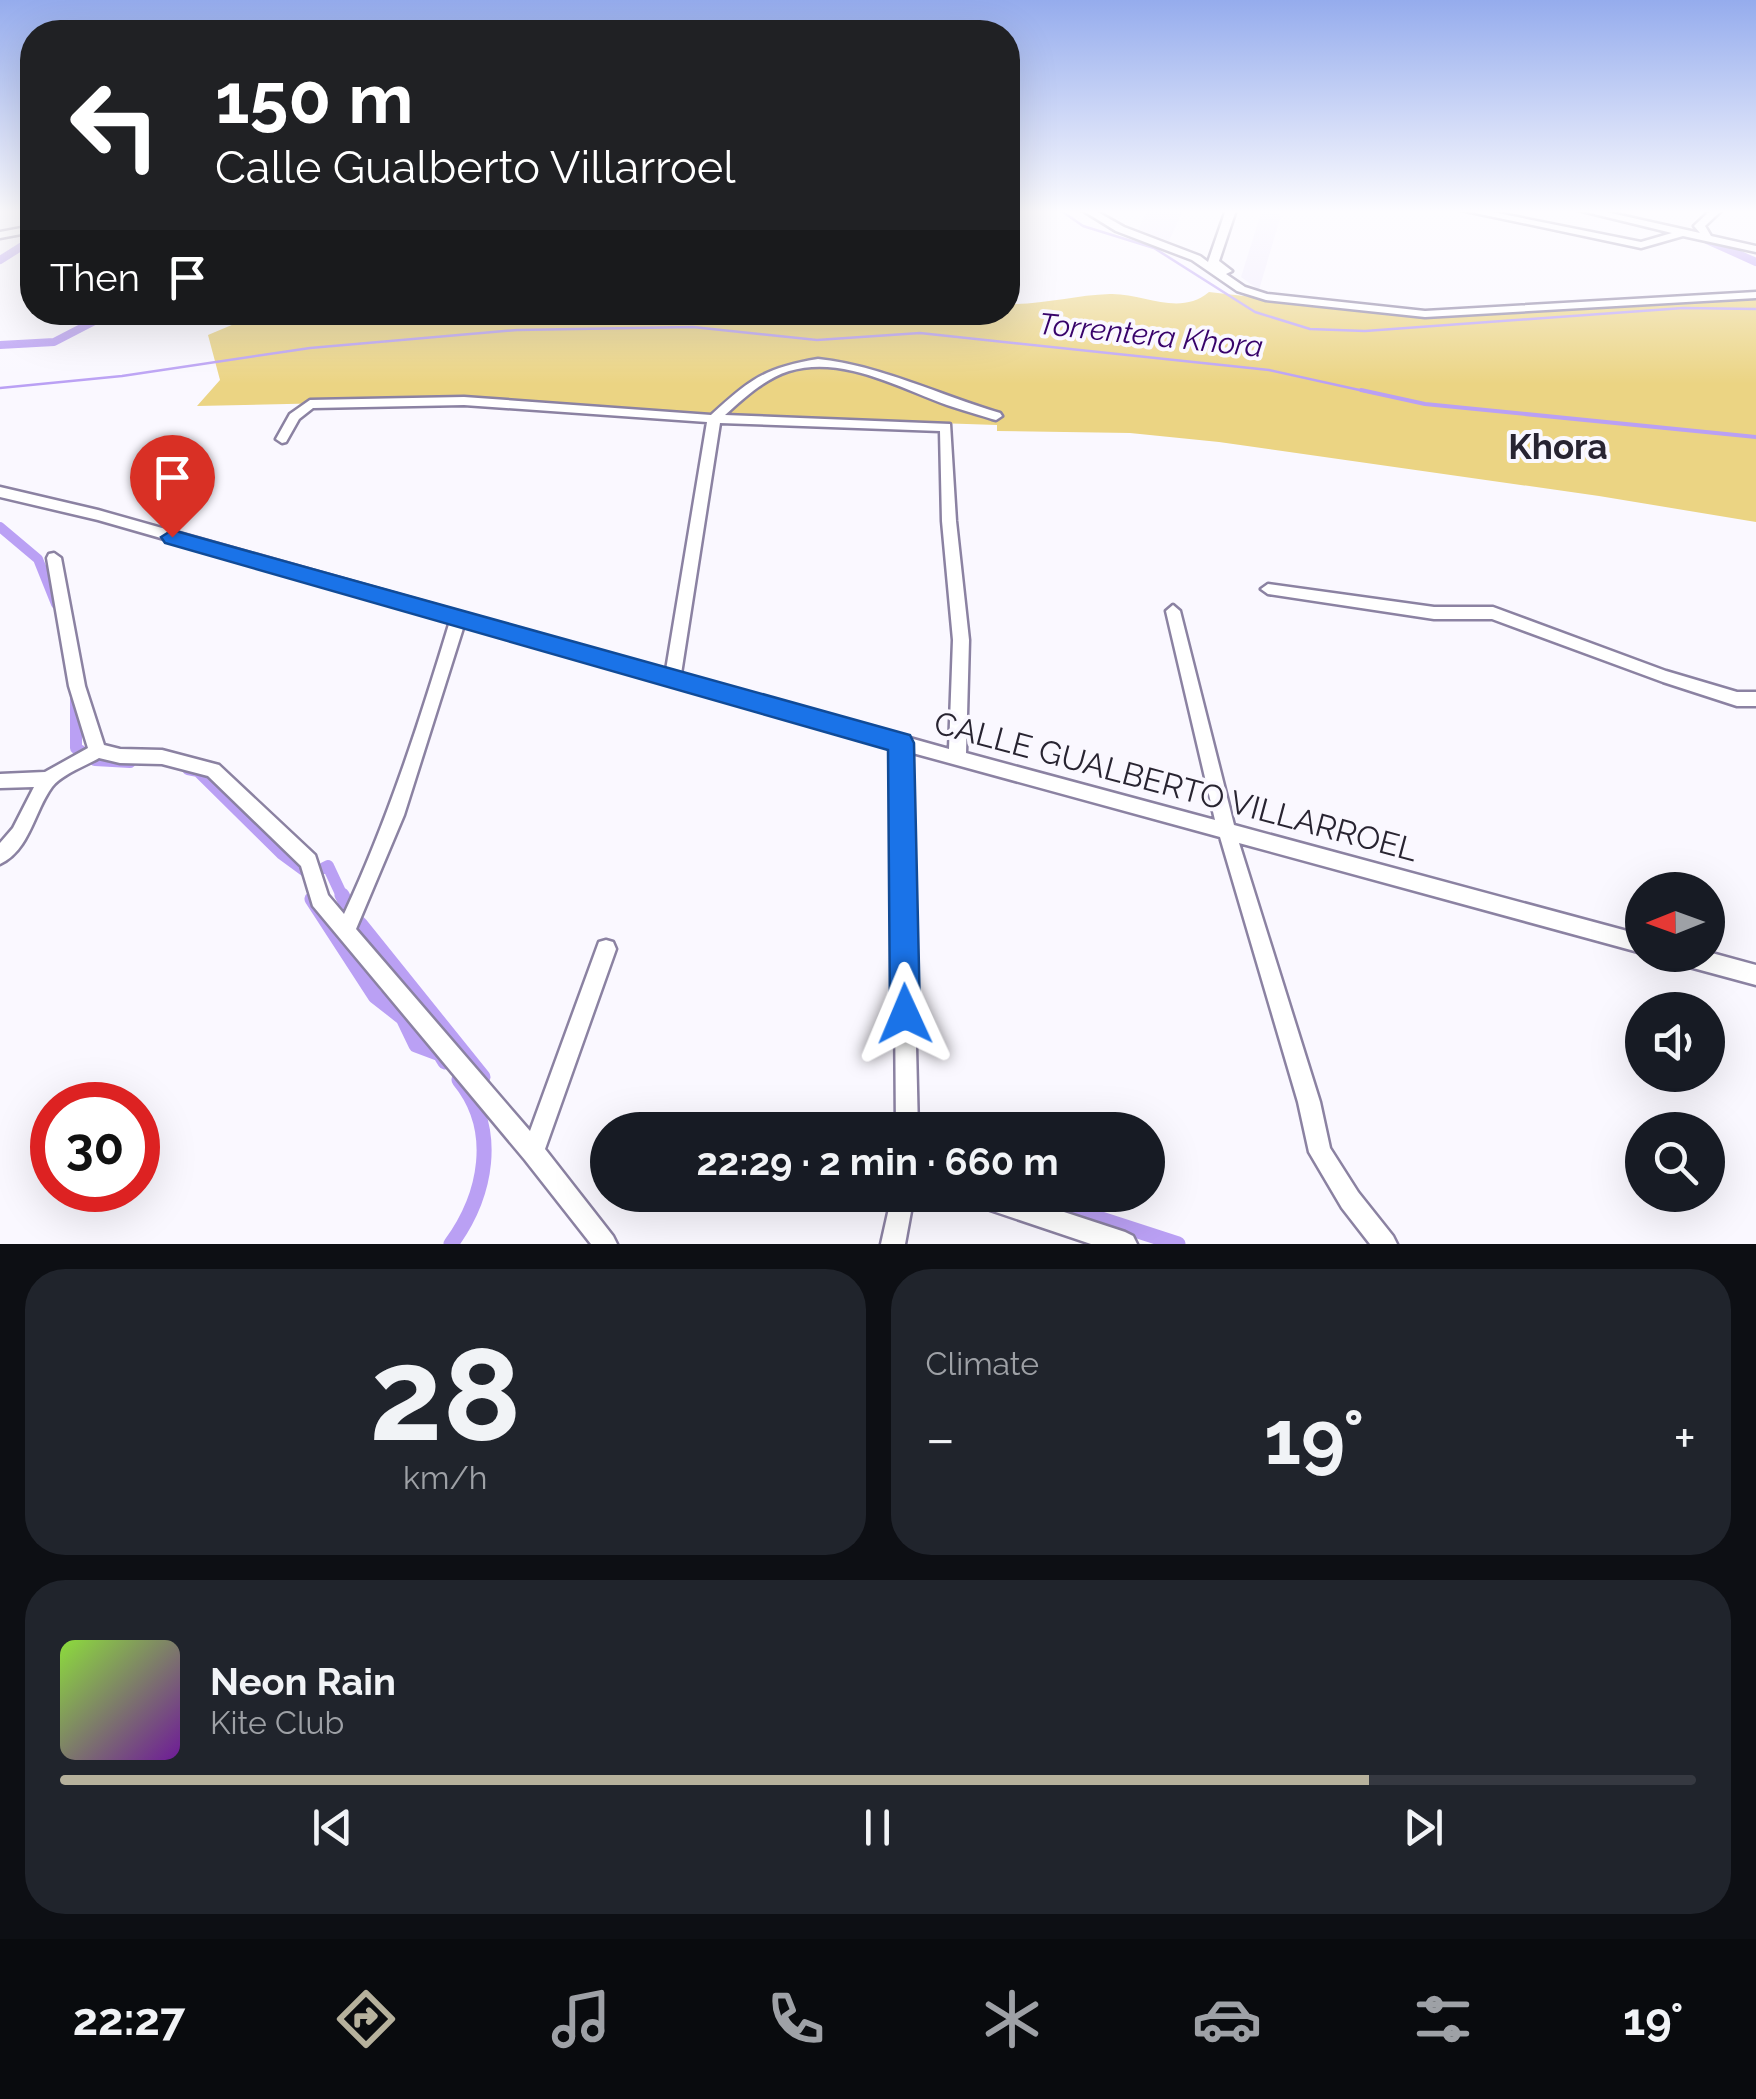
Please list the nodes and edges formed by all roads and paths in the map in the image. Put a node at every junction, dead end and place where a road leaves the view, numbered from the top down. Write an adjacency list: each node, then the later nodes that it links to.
1 (1211, 268): 4 (street)
2 (1223, 268): 4 (street)
3 (1756, 295): 4 (street)
4 (1266, 296)
5 (996, 416): 6 (street)
6 (714, 419): 7 (street); 13 (street); 17 (street)
7 (282, 439)
8 (0, 492): 12 (street, CALLE GUALBERTO VILLARROEL)
9 (54, 558): 16 (street)
10 (1268, 589): 14 (street)
11 (1173, 611): 20 (street)
12 (459, 616): 13 (street, CALLE GUALBERTO VILLARROEL); 22 (street)
13 (674, 676): 15 (street, CALLE GUALBERTO VILLARROEL)
14 (1756, 699)
15 (901, 743): 17 (street, CALLE GUALBERTO VILLARROEL); 27 (street)
16 (96, 751): 18 (street); 22 (street)
17 (956, 758): 20 (street, CALLE GUALBERTO VILLARROEL)
18 (48, 779): 19 (street); 21 (street)
19 (0, 781)
20 (1226, 829): 23 (street, CALLE GUALBERTO VILLARROEL); 34 (street)
21 (0, 856)
22 (346, 930): 28 (street)
23 (1625, 939)
24 (606, 950): 28 (street)
25 (1725, 967): 26 (street)
26 (1756, 975)
27 (907, 1112)
28 (533, 1152): 31 (street)
29 (899, 1212): 32 (street)
30 (1029, 1212): 33 (street)
31 (605, 1244)
32 (892, 1244)
33 (1125, 1244)
34 (1385, 1244)

